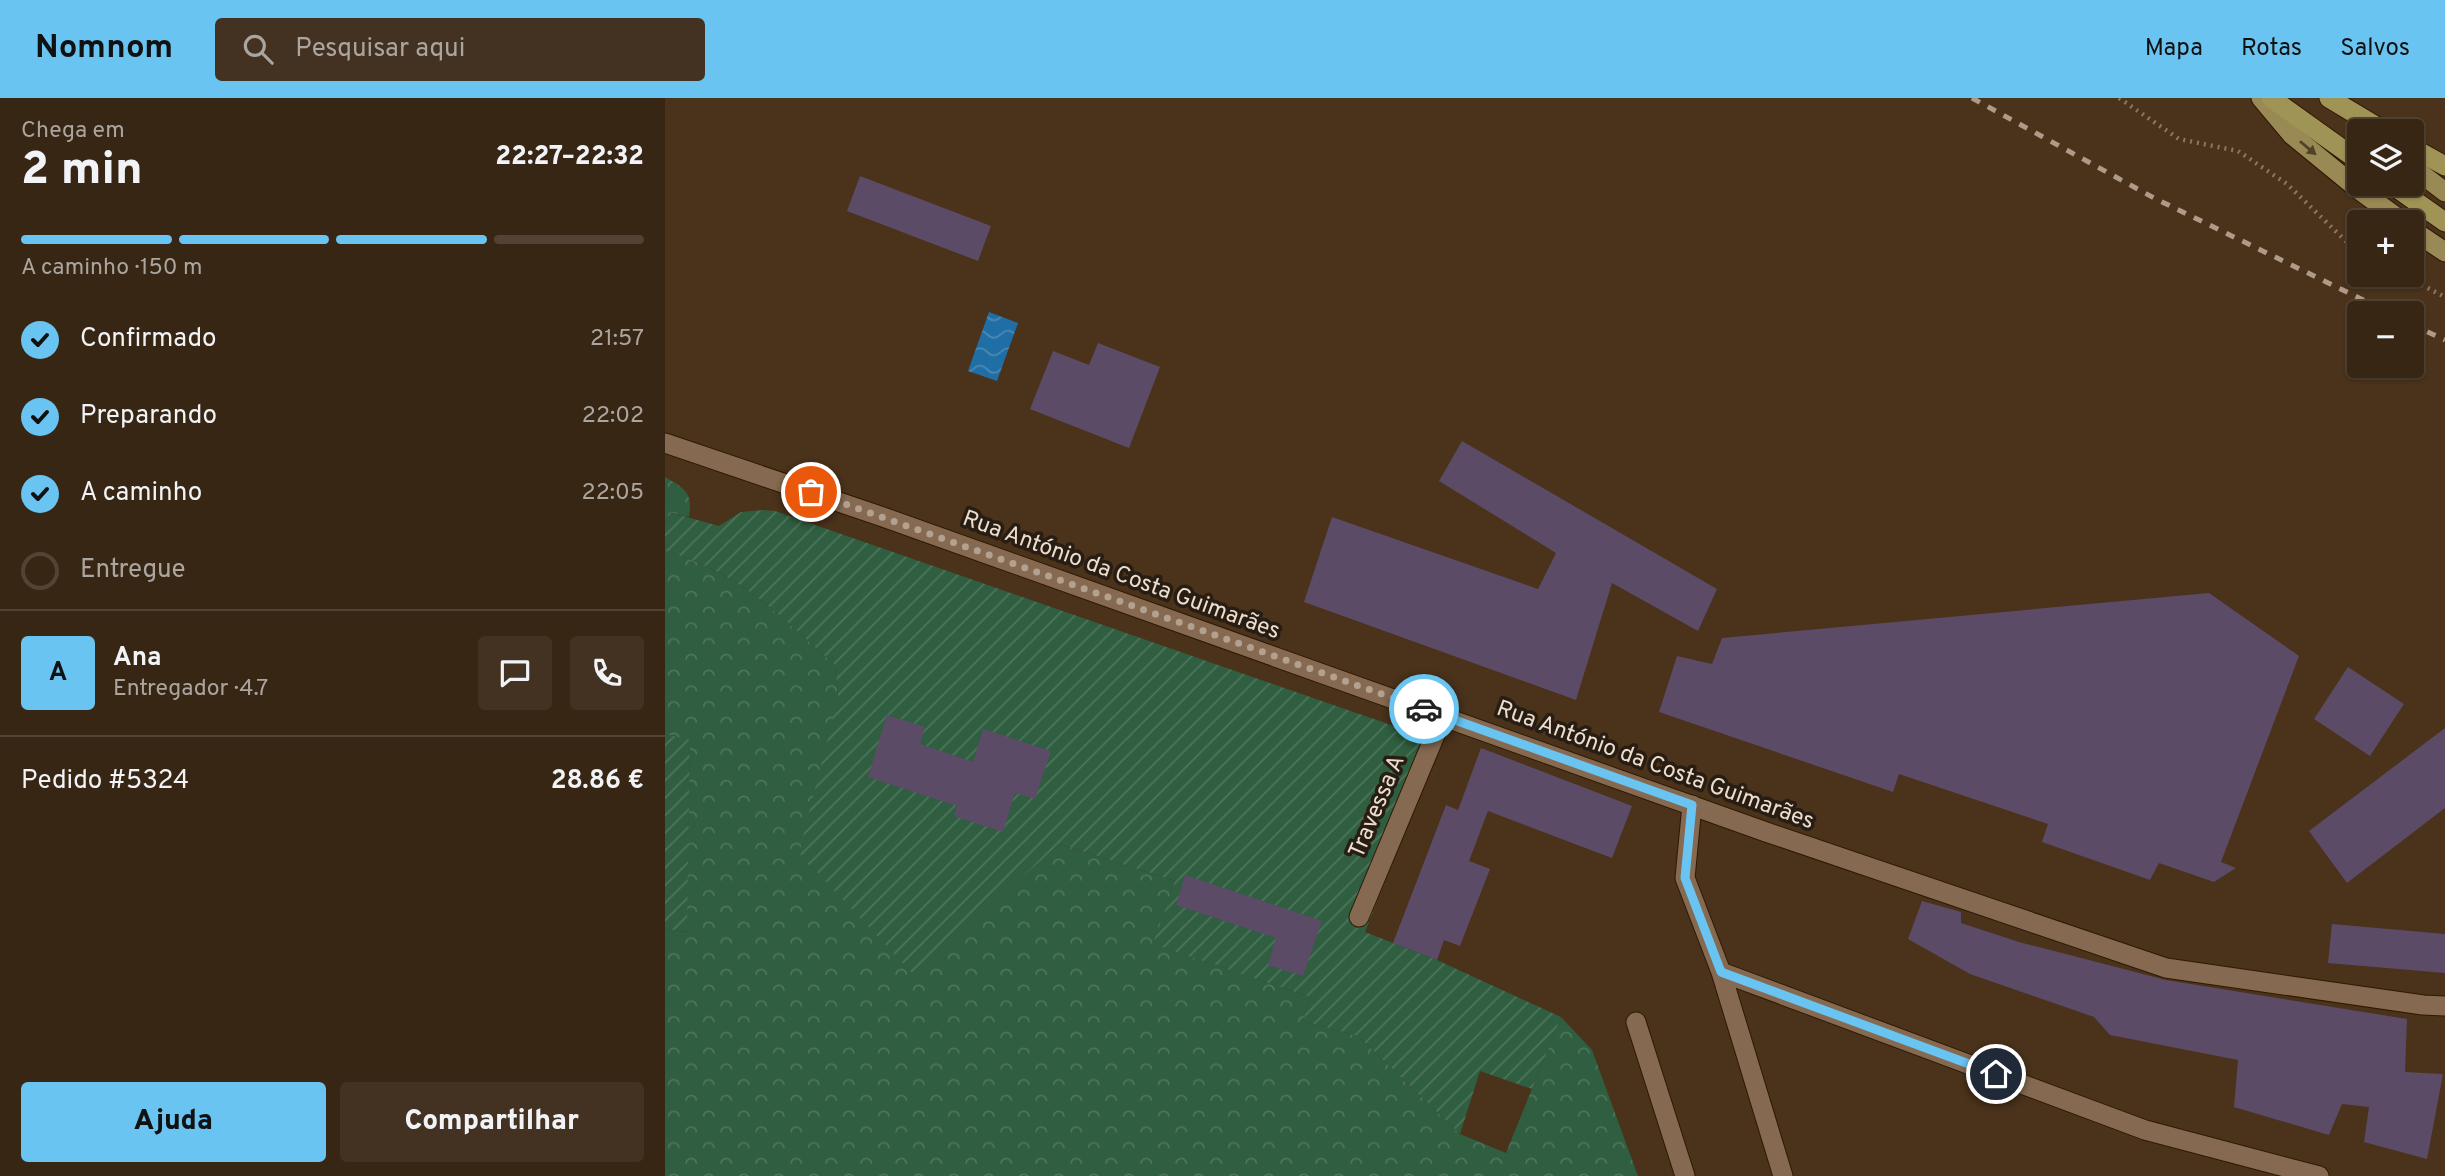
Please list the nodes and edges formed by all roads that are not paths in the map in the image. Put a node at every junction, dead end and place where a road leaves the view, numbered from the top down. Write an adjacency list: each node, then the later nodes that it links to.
1 (2261, 98): 13 (main road, one-way to 13)
2 (2271, 98): 7 (highway)
3 (2322, 98): 5 (main road)
4 (2329, 98): 6 (highway)
5 (2349, 119)
6 (2364, 119)
7 (2347, 152)
8 (2424, 154): 9 (highway)
9 (2445, 166)
10 (2424, 176): 11 (main road)
11 (2445, 192)
12 (2408, 196): 14 (highway)
13 (2387, 210)
14 (2445, 222)
15 (2424, 238): 16 (main road)
16 (2445, 253)
17 (665, 443): 18 (main road, Rua António da Costa Guimarães)
18 (1443, 716): 19 (main road, Rua António da Costa Guimarães); 20 (main road, Travessa A)
19 (1692, 805): 21 (main road); 22 (main road, Rua António da Costa Guimarães)
20 (1359, 917)
21 (1721, 972): 25 (main road); 26 (main road)
22 (2445, 1006)
23 (1636, 1022): 24 (main road)
24 (1685, 1176)
25 (1783, 1176)
26 (2319, 1176)

